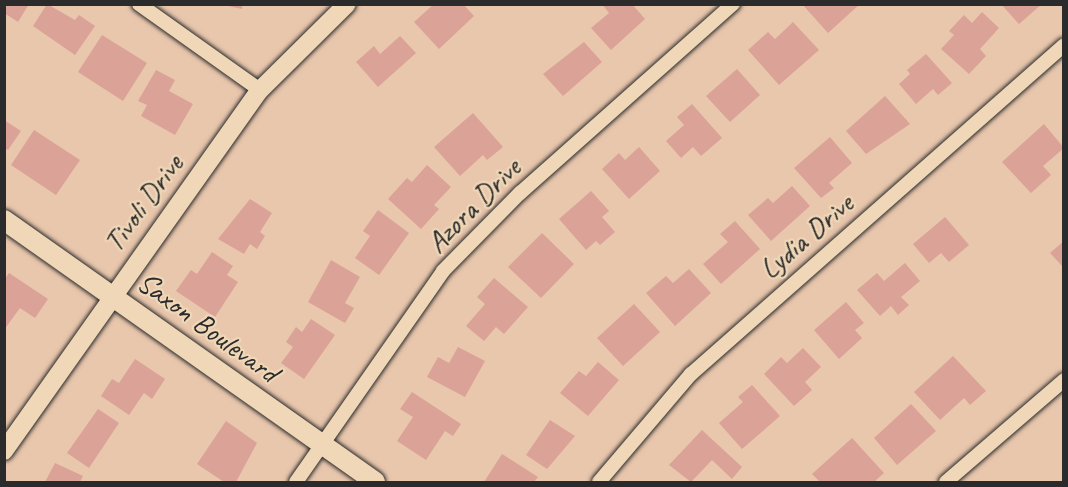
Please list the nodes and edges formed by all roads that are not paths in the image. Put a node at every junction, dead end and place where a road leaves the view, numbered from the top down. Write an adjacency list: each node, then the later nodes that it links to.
1 (139, 4): 5 (street)
2 (347, 4): 5 (street, Tivoli Drive)
3 (733, 4): 9 (street, Azora Drive)
4 (1064, 45): 13 (street, Lydia Drive)
5 (260, 90): 7 (street, Tivoli Drive)
6 (4, 220): 7 (main road, Saxon Boulevard)
7 (112, 295): 9 (main road, Saxon Boulevard); 10 (street, Tivoli Drive)
8 (1064, 380): 14 (street)
9 (321, 447): 11 (street, Azora Drive); 12 (main road, Saxon Boulevard)
10 (4, 451)
11 (296, 483)
12 (375, 483)
13 (599, 483)
14 (946, 483)

